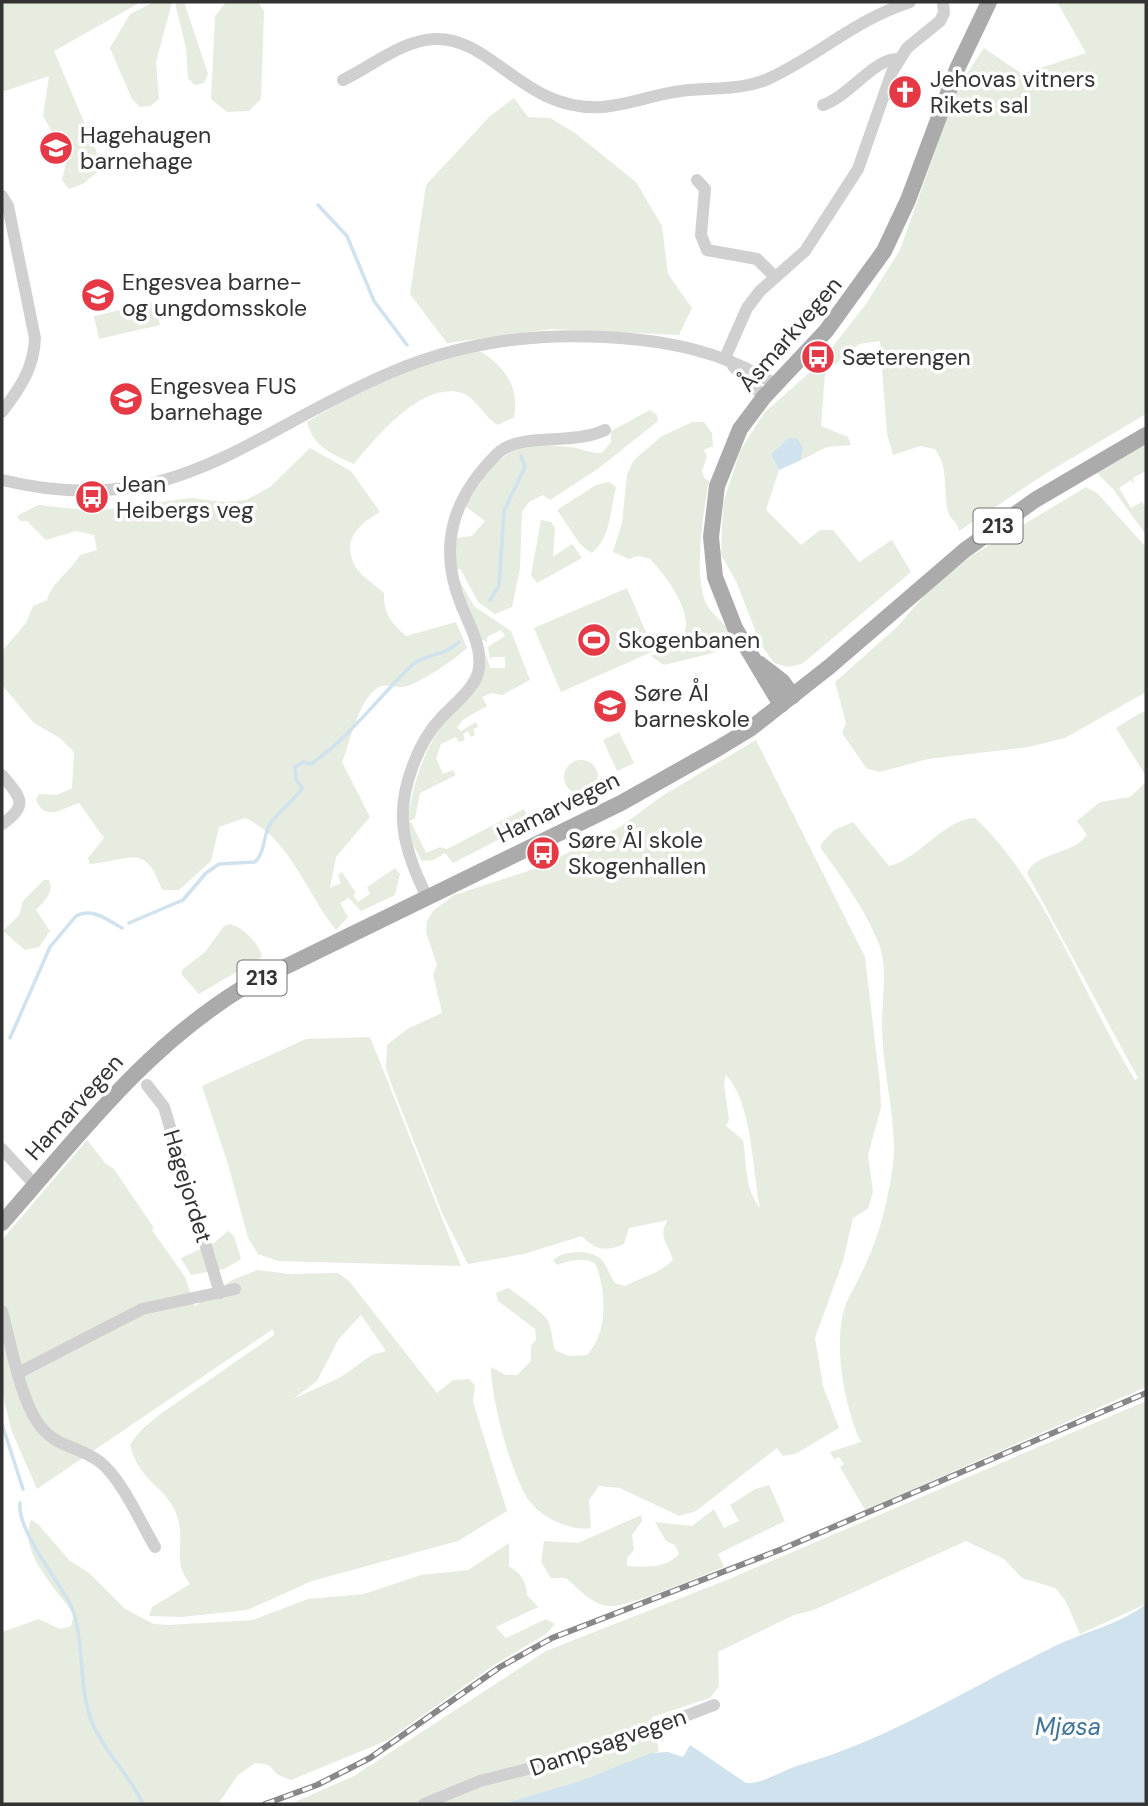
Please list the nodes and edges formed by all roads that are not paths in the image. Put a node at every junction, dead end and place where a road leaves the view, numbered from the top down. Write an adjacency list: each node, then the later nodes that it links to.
1 (909, 2): 5 (street)
2 (943, 2): 4 (street)
3 (989, 2): 11 (main road, Åsmarkvegen)
4 (899, 59): 6 (street); 9 (street)
5 (343, 80)
6 (823, 105)
7 (697, 180): 9 (street)
8 (2, 195): 13 (street)
9 (775, 277): 10 (street)
10 (725, 358): 11 (street); 12 (street); 16 (street)
11 (775, 384): 12 (main road, Åsmarkvegen)
12 (764, 397): 17 (main road, Åsmarkvegen)
13 (2, 412)
14 (605, 430): 20 (street)
15 (1146, 435): 17 (main road, Hamarvegen / 213)
16 (2, 480)
17 (787, 700): 20 (main road, Hamarvegen / 213)
18 (2, 775): 19 (street)
19 (2, 824)
20 (427, 897): 23 (main road, Hamarvegen / 213)
21 (147, 1084): 26 (street, Hagejordet)
22 (2, 1149): 23 (street)
23 (35, 1185): 24 (main road, Hamarvegen / 213)
24 (2, 1223)
25 (235, 1289): 26 (street)
26 (220, 1293): 28 (street)
27 (2, 1311): 28 (street)
28 (20, 1372): 29 (street)
29 (155, 1547)
30 (714, 1705): 31 (street, Dampsagvegen)
31 (424, 1804)

